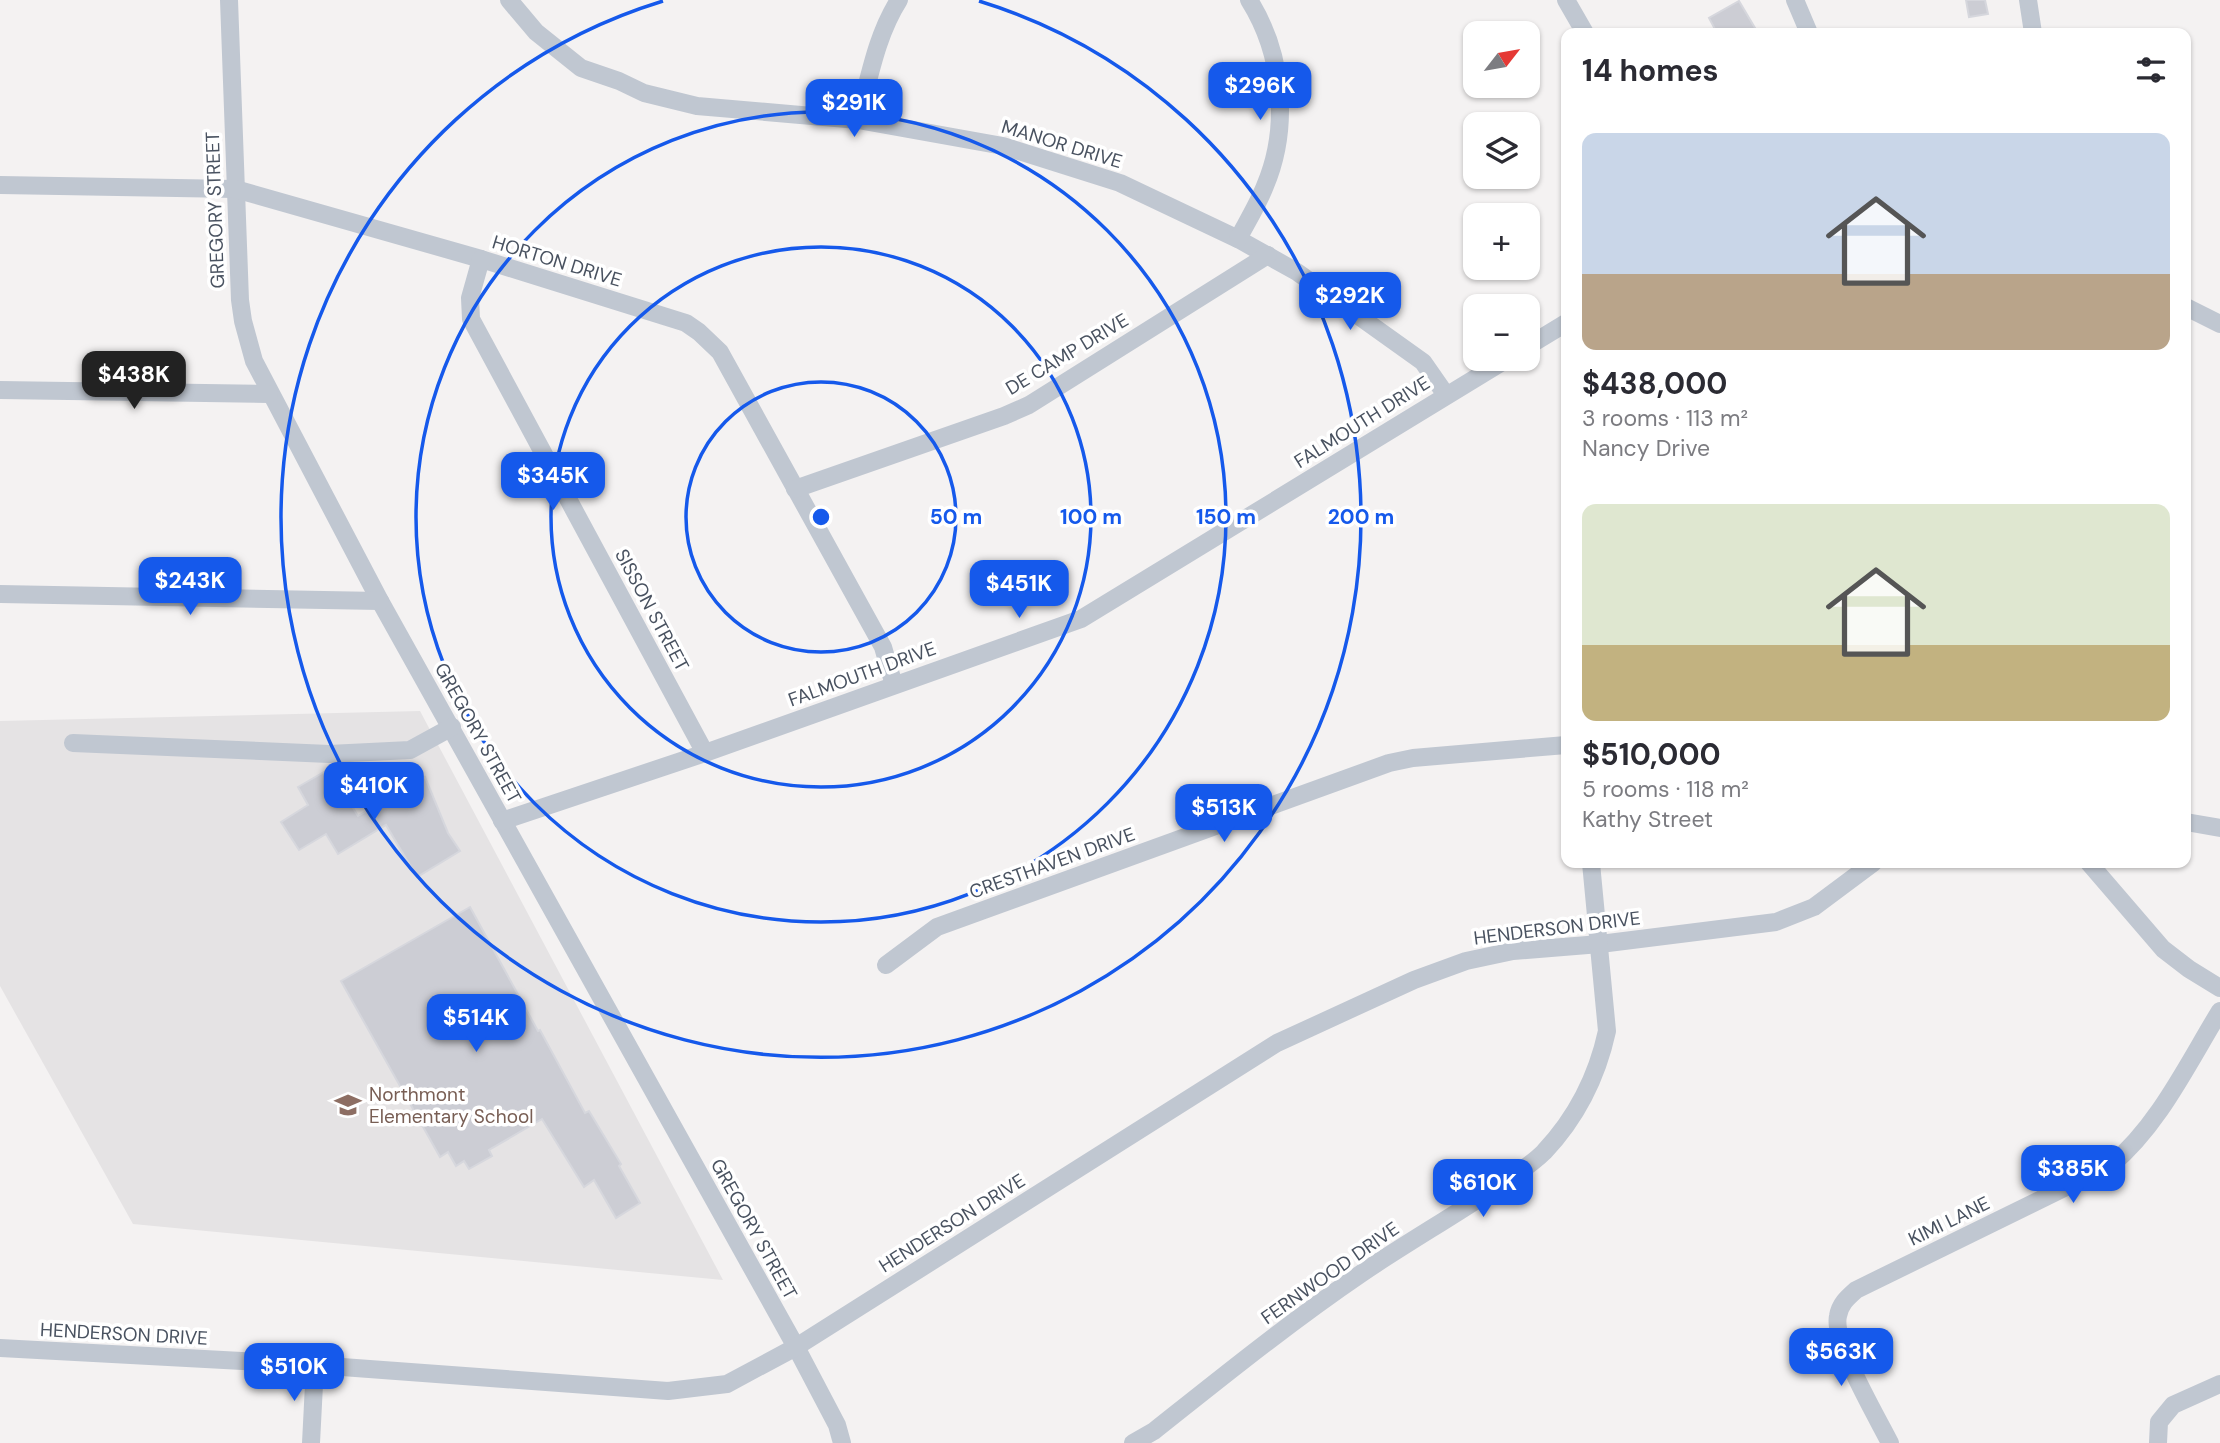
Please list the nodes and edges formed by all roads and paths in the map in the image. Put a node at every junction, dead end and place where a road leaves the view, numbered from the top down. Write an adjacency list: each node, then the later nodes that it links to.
1 (229, 0): 13 (street, GREGORY STREET)
2 (509, 0): 11 (street, MANOR DRIVE)
3 (899, 0): 11 (street)
4 (1249, 0): 14 (street)
5 (1566, 0): 8 (street)
6 (1795, 0): 9 (street)
7 (2028, 0): 10 (street)
8 (1582, 28)
9 (1807, 28)
10 (2032, 28)
11 (858, 120): 14 (street, MANOR DRIVE)
12 (0, 185): 13 (street, HORTON DRIVE)
13 (235, 189): 16 (street, HORTON DRIVE); 23 (street, GREGORY STREET)
14 (1238, 239): 15 (street, MANOR DRIVE)
15 (1268, 255): 24 (street, MANOR DRIVE); 25 (street, DE CAMP DRIVE)
16 (481, 259): 25 (street, HORTON DRIVE); 32 (street, SISSON STREET)
17 (2191, 310): 18 (street)
18 (2220, 324)
19 (1561, 326): 20 (street)
20 (1540, 339)
21 (1487, 371): 24 (street, FALMOUTH DRIVE)
22 (0, 390): 23 (street)
23 (270, 394): 27 (street, GREGORY STREET)
24 (1446, 395): 28 (street, FALMOUTH DRIVE)
25 (795, 489): 28 (street, HORTON DRIVE)
26 (0, 594): 27 (street)
27 (380, 601): 29 (street, GREGORY STREET)
28 (894, 685): 32 (street, FALMOUTH DRIVE)
29 (452, 727): 30 (street); 33 (street, GREGORY STREET)
30 (73, 743)
31 (1561, 745): 40 (street, CRESTHAVEN DRIVE)
32 (705, 753): 33 (street, FALMOUTH DRIVE)
33 (502, 821): 43 (street, GREGORY STREET)
34 (2191, 823): 35 (street)
35 (2220, 828)
36 (1592, 868): 39 (street, FERNWOOD DRIVE)
37 (1866, 868): 39 (street, HENDERSON DRIVE)
38 (2093, 868): 41 (street)
39 (1600, 944): 43 (street, HENDERSON DRIVE); 49 (street, FERNWOOD DRIVE)
40 (886, 965)
41 (2220, 988)
42 (2220, 1011): 50 (street, KIMI LANE)
43 (796, 1347): 45 (street, HENDERSON DRIVE); 48 (street, GREGORY STREET)
44 (0, 1348): 45 (street, HENDERSON DRIVE)
45 (315, 1365): 47 (street)
46 (2220, 1384): 51 (street)
47 (311, 1443)
48 (842, 1443)
49 (1133, 1443)
50 (1890, 1443)
51 (2158, 1443)

